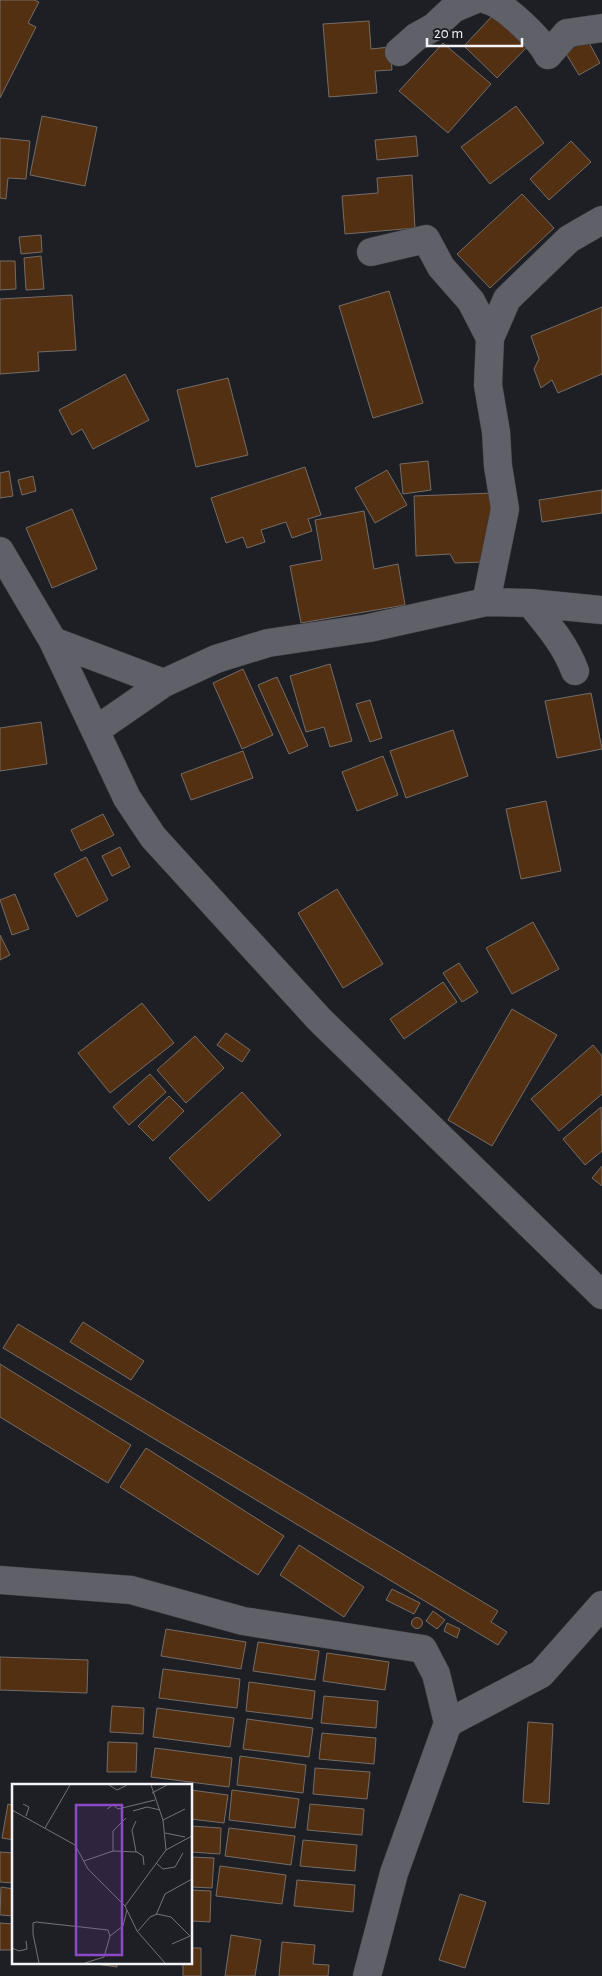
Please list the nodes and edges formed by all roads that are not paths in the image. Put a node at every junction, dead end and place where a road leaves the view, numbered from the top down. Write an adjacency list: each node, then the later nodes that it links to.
1 (474, 0): 4 (street)
2 (487, 0): 3 (street)
3 (602, 28)
4 (400, 52)
5 (602, 220): 7 (street)
6 (371, 252): 7 (street)
7 (490, 338): 9 (street)
8 (0, 551): 12 (street)
9 (486, 602): 10 (street); 14 (street)
10 (530, 603): 11 (street); 13 (street)
11 (602, 610)
12 (53, 641): 14 (street); 15 (street)
13 (575, 671)
14 (164, 683): 15 (street)
15 (96, 730): 16 (street)
16 (602, 1294)
17 (0, 1580): 19 (street)
18 (602, 1605): 19 (street)
19 (448, 1723): 20 (street)
20 (367, 1976)

